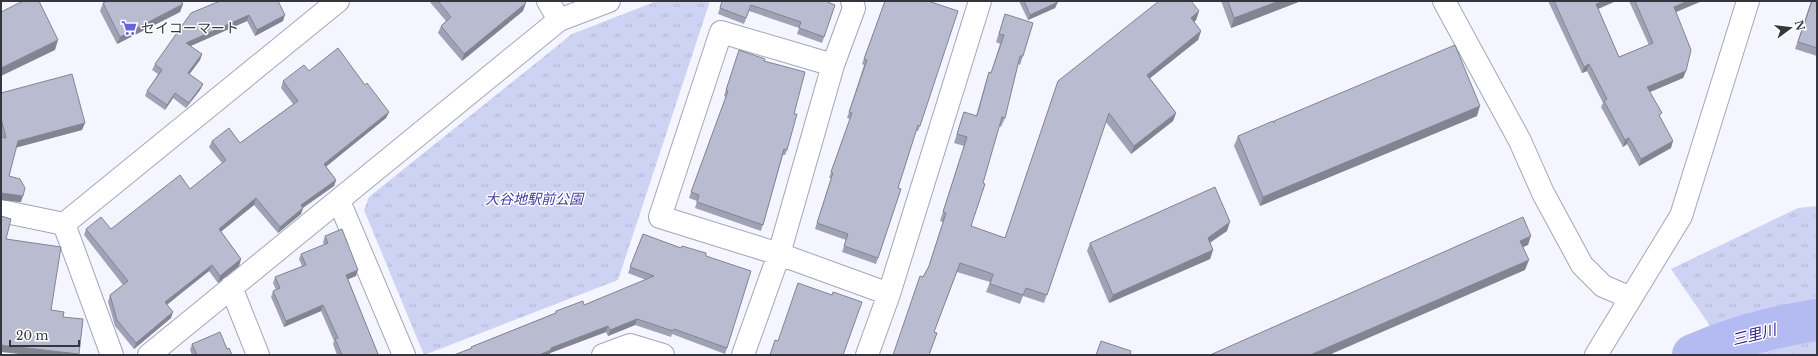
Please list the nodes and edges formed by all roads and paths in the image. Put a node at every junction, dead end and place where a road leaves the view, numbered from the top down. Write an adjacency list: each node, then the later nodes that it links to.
1 (338, 1): 12 (street)
2 (548, 1): 8 (street)
3 (609, 1): 8 (street)
4 (852, 1): 9 (street)
5 (980, 1): 15 (street)
6 (1444, 1): 16 (street)
7 (1748, 1): 16 (street)
8 (559, 20): 10 (street)
9 (833, 65): 13 (street); 13 (street)
10 (339, 201): 14 (street); 21 (street)
11 (1, 211): 12 (street)
12 (64, 224): 18 (street)
13 (779, 254): 15 (street); 24 (street)
14 (231, 287): 19 (street); 20 (street)
15 (889, 294): 25 (street)
16 (1631, 298): 17 (street)
17 (1597, 353)
18 (112, 355)
19 (149, 355)
20 (258, 355)
21 (404, 355)
22 (603, 355): 23 (street)
23 (664, 355)
24 (743, 355)
25 (867, 355)

